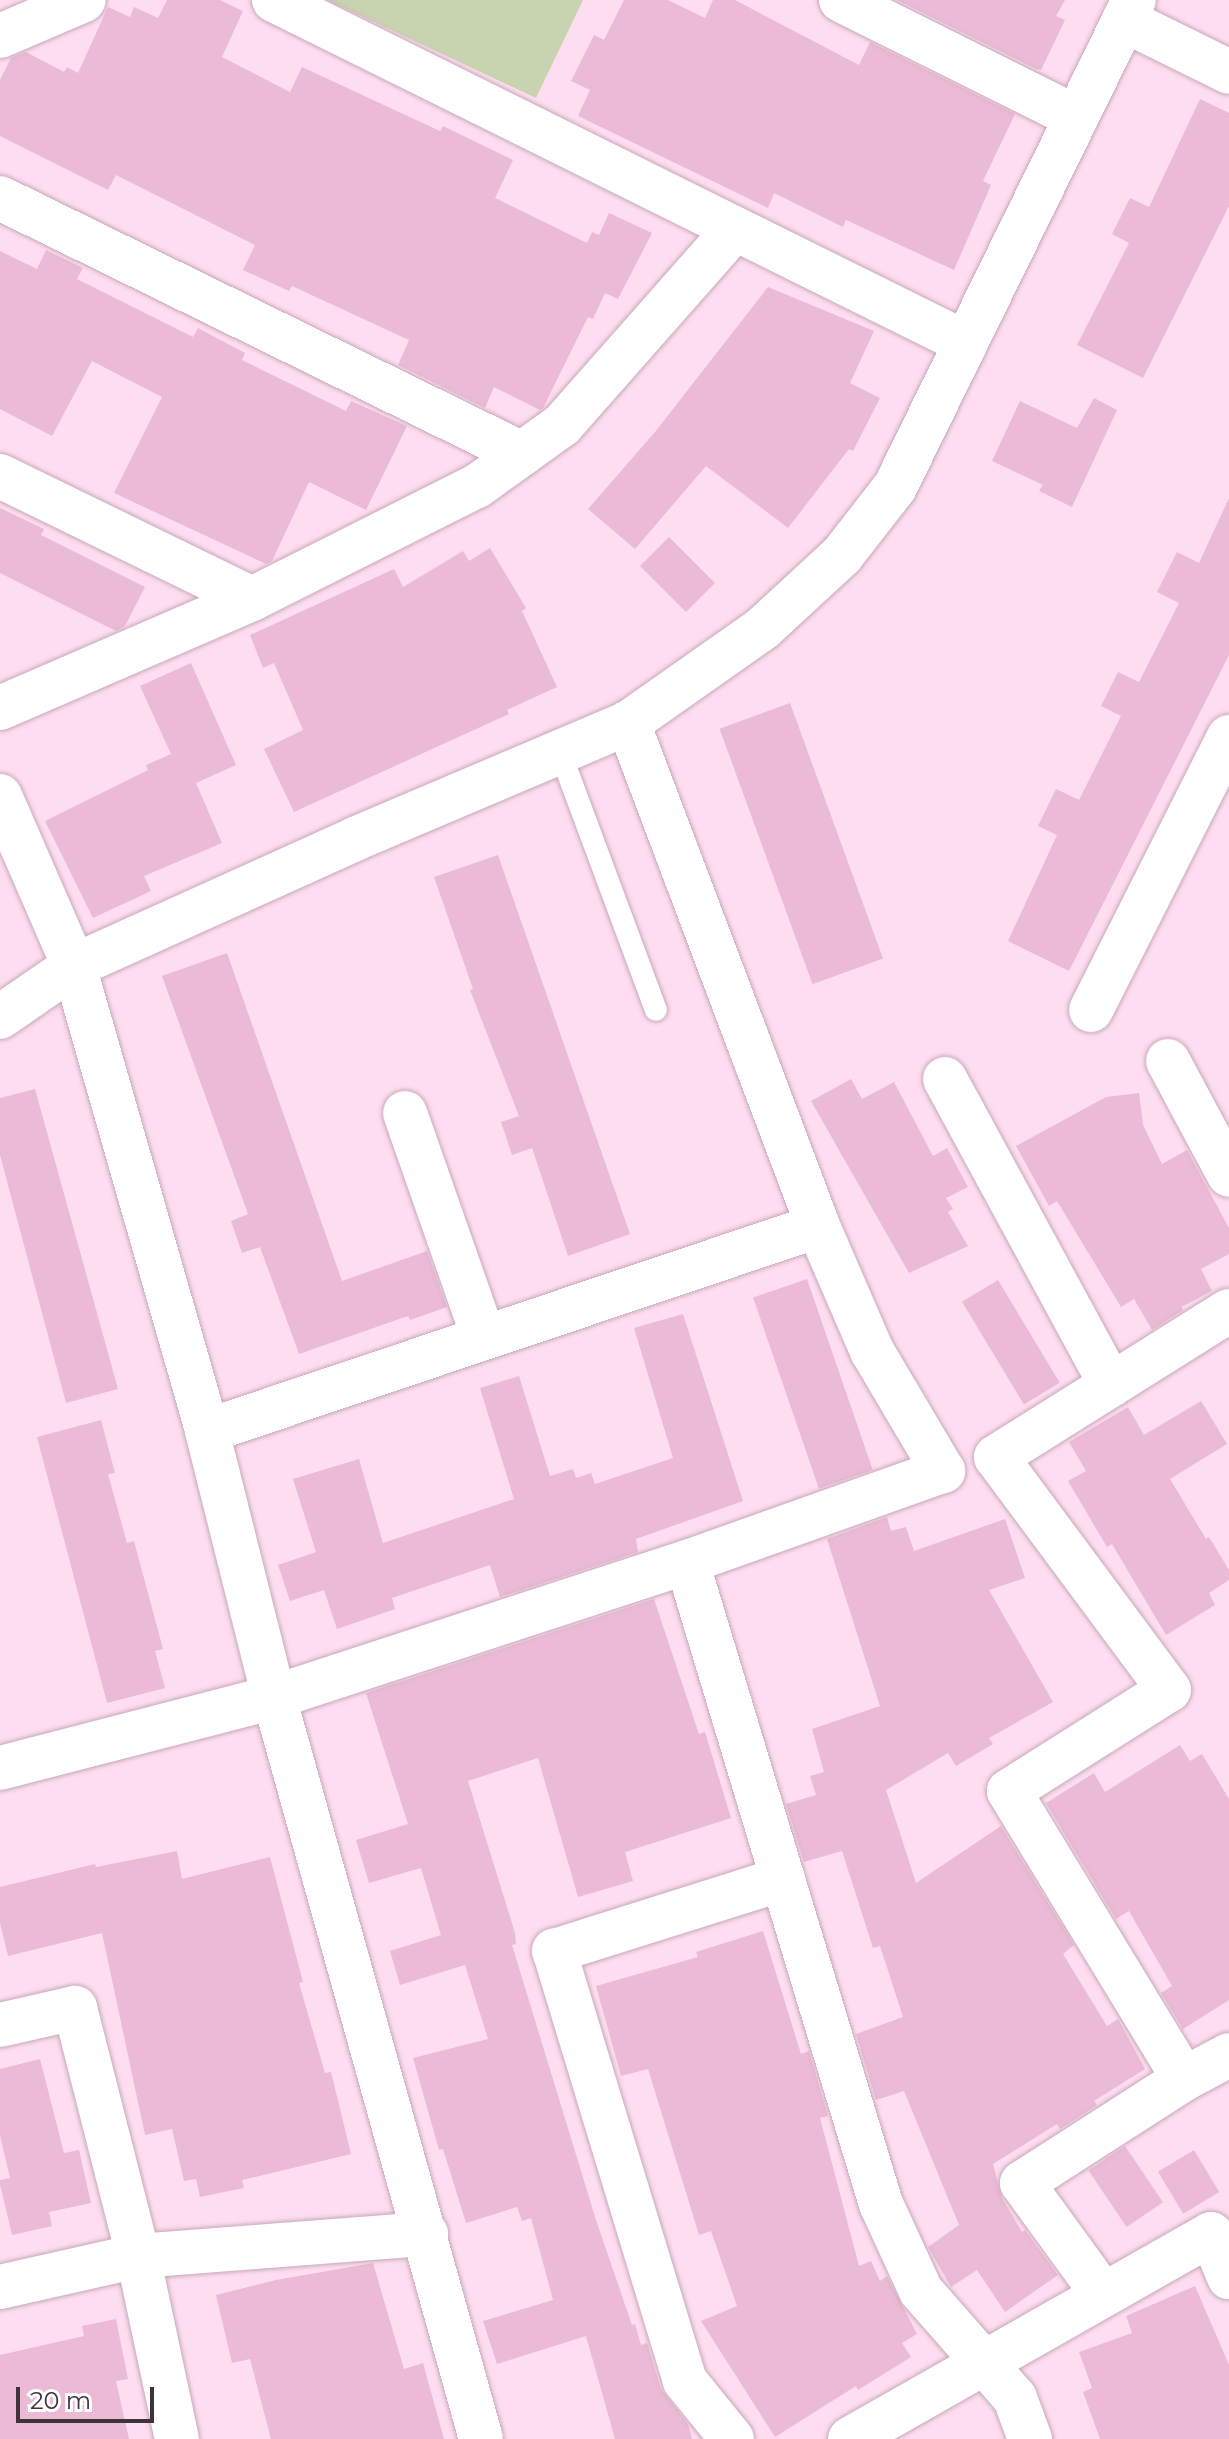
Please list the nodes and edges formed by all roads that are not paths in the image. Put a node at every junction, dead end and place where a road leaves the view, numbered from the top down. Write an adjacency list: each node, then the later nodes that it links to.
1 (84, 0): 5 (street)
2 (274, 0): 9 (street)
3 (841, 0): 7 (street)
4 (1129, 10): 6 (street); 7 (street)
5 (0, 36)
6 (1229, 72)
7 (1076, 117): 10 (street)
8 (0, 198): 11 (street)
9 (735, 229): 10 (street); 11 (street)
10 (966, 343): 15 (street)
11 (522, 454): 13 (street)
12 (0, 476): 13 (street)
13 (252, 599): 14 (street)
14 (0, 708)
15 (628, 723): 17 (street); 27 (street)
16 (1229, 737): 21 (street)
17 (560, 752): 19 (street); 20 (lane)
18 (0, 796): 19 (street)
19 (74, 966): 22 (street); 31 (street)
20 (656, 1010)
21 (1091, 1010)
22 (0, 1017)
23 (1168, 1061): 26 (street)
24 (945, 1079): 30 (street)
25 (405, 1113): 29 (street)
26 (1229, 1175)
27 (818, 1226): 29 (street); 32 (street)
28 (1229, 1311): 30 (street)
29 (484, 1338): 31 (street)
30 (1111, 1385): 38 (street)
31 (207, 1431): 33 (street)
32 (687, 1562): 33 (street); 35 (street)
33 (274, 1697): 34 (street); 39 (street)
34 (0, 1768)
35 (783, 1879): 44 (street); 47 (street)
36 (0, 2025): 40 (street)
37 (1229, 2055): 38 (street)
38 (1184, 2079): 43 (street)
39 (426, 2234): 40 (street); 46 (street)
40 (138, 2256): 42 (street); 45 (street)
41 (1229, 2277): 43 (street)
42 (0, 2287)
43 (1102, 2293): 44 (street)
44 (980, 2362): 48 (street); 49 (street)
45 (177, 2439)
46 (481, 2439)
47 (732, 2439)
48 (850, 2439)
49 (1030, 2439)

